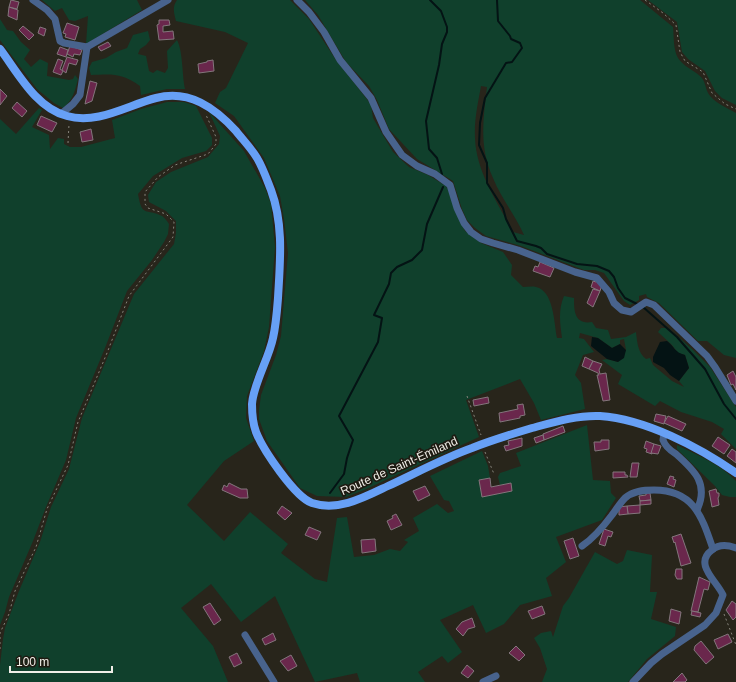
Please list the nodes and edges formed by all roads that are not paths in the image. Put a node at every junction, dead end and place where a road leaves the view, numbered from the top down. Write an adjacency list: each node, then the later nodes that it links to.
1 (33, 0): 4 (street)
2 (168, 0): 4 (street)
3 (297, 0): 7 (street)
4 (87, 47): 6 (street)
5 (0, 49): 6 (main road, Route de Saint-Émiland)
6 (61, 114): 8 (main road, Route de Saint-Émiland)
7 (736, 401)
8 (664, 434): 9 (main road, Route de Saint-Émiland); 10 (street)
9 (736, 473)
10 (697, 510): 11 (street); 13 (street)
11 (582, 546)
12 (736, 548): 13 (street)
13 (713, 549): 18 (street)
14 (245, 635): 16 (street)
15 (496, 676): 17 (street)
16 (274, 682)
17 (483, 682)
18 (633, 682)

